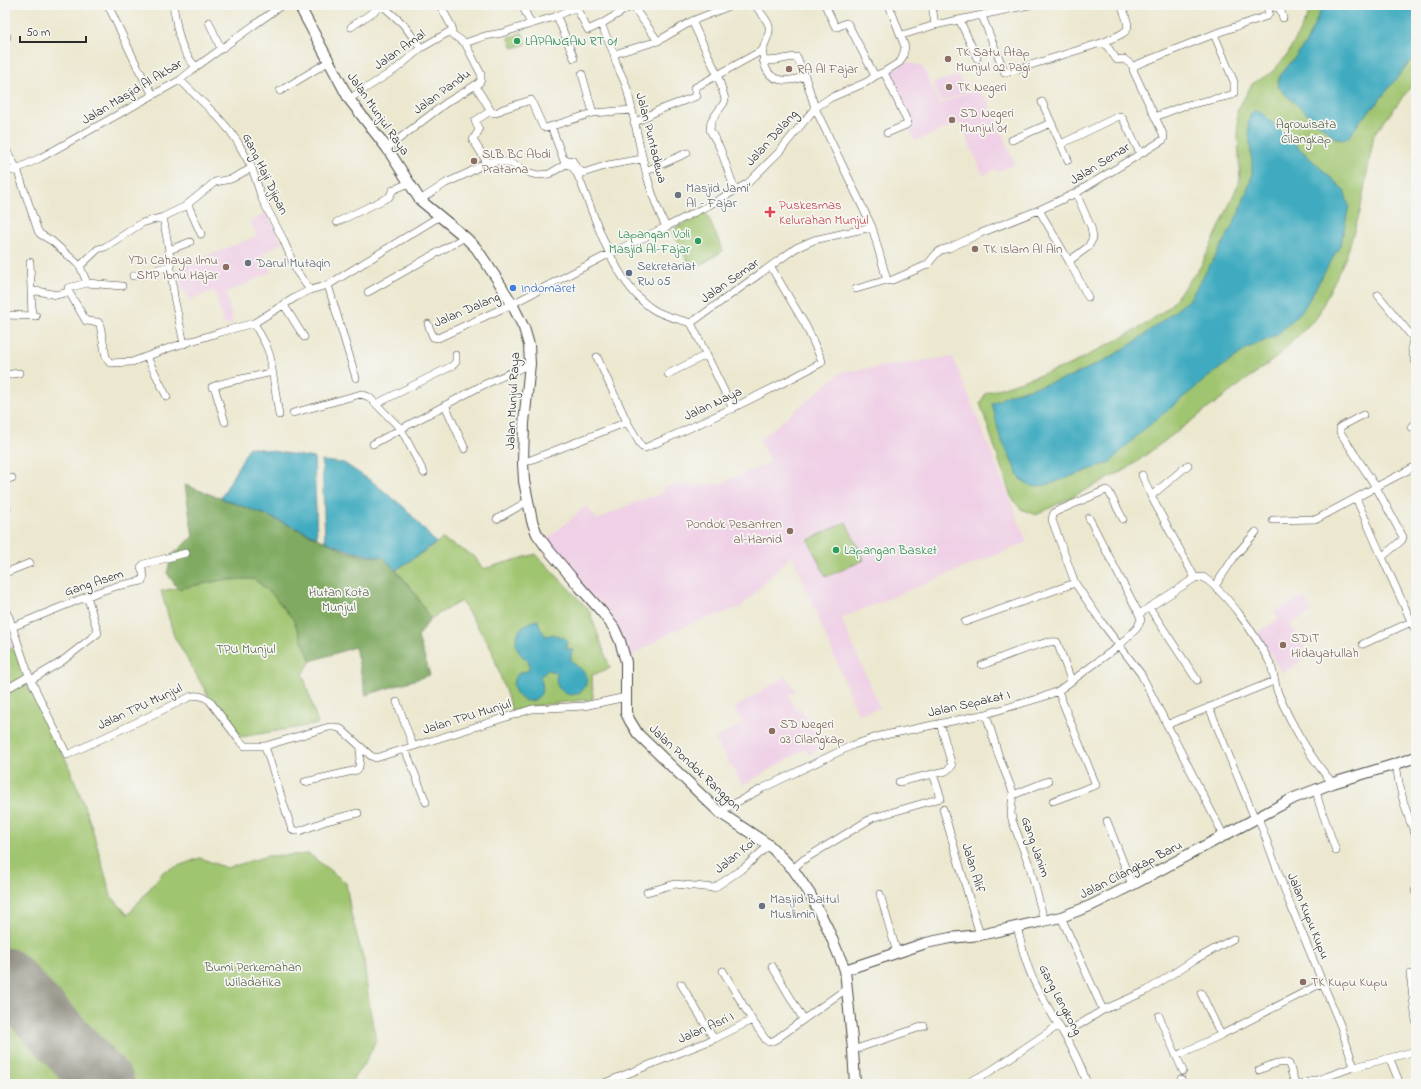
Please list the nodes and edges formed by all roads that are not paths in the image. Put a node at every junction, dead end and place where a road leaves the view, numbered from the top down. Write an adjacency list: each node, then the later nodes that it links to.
1 (108, 5): 54 (street)
2 (173, 5): 44 (street)
3 (282, 5): 37 (street, Jalan Masjid Al Akbar)
4 (299, 5): 43 (street, Jalan Munjul Raya)
5 (382, 5): 27 (street); 36 (street)
6 (440, 5): 28 (street)
7 (522, 5): 24 (street)
8 (632, 5): 25 (street); 33 (street)
9 (732, 5): 21 (street)
10 (755, 5): 38 (street)
11 (825, 5): 50 (street)
12 (889, 5): 31 (street, Jalan Dalang)
13 (932, 5): 26 (street)
14 (1028, 5): 19 (street)
15 (1121, 5): 34 (street)
16 (576, 6): 18 (street); 25 (street)
17 (1266, 6): 20 (street); 30 (street)
18 (557, 16): 24 (street); 40 (street)
19 (982, 16): 22 (street); 34 (street)
20 (1283, 18)
21 (692, 21): 33 (street); 48 (street)
22 (960, 21): 26 (street); 41 (street)
23 (209, 22): 37 (street)
24 (531, 24): 35 (street)
25 (601, 24): 39 (street, Jalan Puntadewa)
26 (936, 25): 31 (street)
27 (352, 27)
28 (449, 32): 35 (street); 36 (street, Jalan Amal)
29 (5, 34): 32 (street)
30 (1214, 34): 45 (street); 61 (street)
31 (902, 35): 46 (street, Jalan Dalang)
32 (5, 40)
33 (658, 41): 39 (street)
34 (1104, 42): 45 (street)
35 (465, 43): 52 (street, Jalan Pandu)
36 (421, 48): 55 (street, Jalan Amal)
37 (222, 49): 44 (street, Jalan Masjid Al Akbar)
38 (763, 50): 42 (street); 48 (street)
39 (614, 54): 58 (street, Jalan Puntadewa)
40 (574, 58)
41 (977, 58)
42 (763, 60): 49 (street); 49 (street)
43 (328, 62): 53 (street); 55 (street, Jalan Munjul Raya)
44 (196, 67): 51 (street, Jalan Masjid Al Akbar)
45 (1134, 67): 61 (street, Jalan Semar)
46 (884, 72): 50 (street, Jalan Dalang); 65 (street)
47 (582, 74): 60 (street)
48 (718, 76): 62 (street); 80 (street)
49 (805, 76): 57 (street)
50 (875, 76): 57 (street, Jalan Dalang)
51 (180, 80): 54 (street, Jalan Masjid Al Akbar); 75 (street, Gang Haji Djipan)
52 (475, 85): 59 (street); 69 (street, Jalan Pandu)
53 (280, 91)
54 (153, 95): 76 (street, Jalan Masjid Al Akbar)
55 (348, 99): 69 (street, Jalan Munjul Raya)
56 (1042, 102): 63 (street)
57 (815, 108): 80 (street, Jalan Dalang); 89 (street)
58 (632, 110): 60 (street); 62 (street, Jalan Puntadewa)
59 (491, 111): 64 (street); 74 (street)
60 (593, 113): 64 (street)
61 (1155, 117): 71 (street, Jalan Semar)
62 (634, 123): 72 (street, Jalan Puntadewa)
63 (1051, 123): 66 (street); 67 (street)
64 (551, 126): 72 (street)
65 (887, 133)
66 (1012, 140)
67 (1061, 144): 71 (street); 73 (street)
68 (5, 148): 76 (street)
69 (387, 148): 79 (street, Jalan Munjul Raya)
70 (687, 153): 77 (street)
71 (1140, 153): 81 (street, Jalan Semar)
72 (642, 159): 77 (street, Jalan Puntadewa)
73 (1068, 160)
74 (487, 162): 82 (street); 94 (street)
75 (252, 168): 83 (street); 106 (street, Gang Haji Djipan)
76 (17, 169): 78 (street, Jalan Masjid Al Akbar); 97 (street)
77 (646, 171): 88 (street, Jalan Puntadewa)
78 (5, 172)
79 (409, 183): 82 (street, Jalan Munjul Raya); 87 (street)
80 (735, 190): 88 (street, Jalan Dalang)
81 (1076, 193): 84 (street, Jalan Semar); 95 (street)
82 (420, 200): 85 (street, Jalan Munjul Raya)
83 (188, 205): 86 (street); 90 (street)
84 (1039, 210): 95 (street); 101 (street, Jalan Semar)
85 (440, 216): 91 (street, Jalan Munjul Raya); 103 (street)
86 (163, 217): 93 (street); 97 (street)
87 (337, 222)
88 (666, 227): 94 (street, Jalan Dalang)
89 (872, 227): 99 (street, Jalan Semar); 101 (street)
90 (201, 234)
91 (465, 237): 109 (street); 112 (street, Jalan Munjul Raya)
92 (190, 242): 93 (street)
93 (169, 250): 98 (street)
94 (609, 254): 112 (street, Jalan Dalang); 116 (street)
95 (1069, 261): 111 (street)
96 (30, 262): 107 (street)
97 (80, 266): 102 (street)
98 (170, 266): 100 (street); 120 (street)
99 (771, 267): 116 (street, Jalan Semar); 135 (street, Jalan Naya)
100 (133, 276)
101 (888, 280): 105 (street, Jalan Semar)
102 (88, 283): 104 (street); 108 (street)
103 (328, 285): 106 (street); 131 (street)
104 (122, 286)
105 (856, 289)
106 (310, 290): 113 (street)
107 (31, 292): 108 (street); 114 (street)
108 (69, 292): 123 (street)
109 (368, 292)
110 (1378, 294): 119 (street)
111 (1088, 297)
112 (512, 304): 117 (street, Jalan Dalang); 126 (street, Jalan Munjul Raya)
113 (284, 305): 115 (street); 118 (street)
114 (5, 315)
115 (254, 323): 120 (street); 127 (street)
116 (691, 323): 122 (street)
117 (428, 324)
118 (304, 337)
119 (1415, 338): 125 (street)
120 (184, 344): 123 (street)
121 (456, 355): 133 (street)
122 (706, 355): 129 (street); 135 (street)
123 (147, 357): 132 (street)
124 (597, 357): 140 (street)
125 (1416, 363)
126 (530, 364): 134 (street); 144 (street, Jalan Munjul Raya)
127 (272, 372): 137 (street); 139 (street)
128 (20, 373): 130 (street)
129 (668, 374)
130 (5, 375)
131 (356, 378)
132 (167, 397)
133 (376, 404): 136 (street); 141 (street)
134 (445, 405): 141 (street); 143 (street)
135 (732, 409): 140 (street, Jalan Naya)
136 (293, 413)
137 (279, 415)
138 (1363, 415): 149 (street)
139 (225, 422)
140 (627, 422): 144 (street)
141 (401, 429): 142 (street); 147 (street)
142 (373, 444)
143 (465, 449)
144 (522, 463): 152 (street, Jalan Munjul Raya)
145 (1188, 465): 150 (street)
146 (1416, 466): 149 (street)
147 (424, 473)
148 (1142, 475): 150 (street)
149 (1376, 487): 151 (street); 159 (street)
150 (1150, 496): 162 (street)
151 (1356, 498): 156 (street); 159 (street)
152 (528, 500): 154 (street); 182 (street, Jalan Munjul Raya)
153 (1089, 518): 168 (street)
154 (497, 519)
155 (1123, 519): 163 (street)
156 (1273, 520)
157 (1256, 532): 164 (street)
158 (186, 553): 165 (street, Gang Asem)
159 (1382, 557): 170 (street)
160 (30, 563): 161 (street)
161 (5, 573)
162 (1195, 578): 164 (street); 166 (street)
163 (1075, 583): 169 (street); 174 (street)
164 (1215, 586): 198 (street)
165 (87, 596): 171 (street, Gang Asem); 176 (street)
166 (1149, 607): 168 (street); 178 (street)
167 (5, 610): 171 (street, Jalan TPU Munjul)
168 (1139, 614): 174 (street, Jalan Sepakat I)
169 (965, 622)
170 (1411, 622): 172 (street); 173 (street)
171 (12, 627): 176 (street, Jalan TPU Munjul)
172 (1416, 632)
173 (1364, 644)
174 (1120, 645): 177 (street, Jalan Sepakat I); 208 (street)
175 (982, 665): 177 (street)
176 (29, 678): 180 (street); 188 (street, Jalan TPU Munjul)
177 (1071, 680): 181 (street, Jalan Sepakat I)
178 (1197, 680)
179 (1269, 683): 184 (street)
180 (5, 690)
181 (1058, 691): 185 (street, Jalan Sepakat I); 201 (street)
182 (626, 697): 189 (street, Jalan TPU Munjul); 204 (street, Jalan Pondok Ranggon)
183 (398, 702): 189 (street)
184 (1209, 708): 187 (street); 206 (street, Jalan Kupu Kupu)
185 (986, 714): 186 (street, Jalan Sepakat I); 200 (street, Gang Janim)
186 (940, 723): 194 (street); 204 (street, Jalan Sepakat I)
187 (1170, 723)
188 (265, 746): 190 (street, Jalan TPU Munjul); 205 (street)
189 (413, 746): 191 (street, Jalan TPU Munjul)
190 (361, 747): 191 (street, Jalan TPU Munjul); 196 (street)
191 (405, 749): 202 (street)
192 (1416, 757): 193 (street, Jalan Cilangkap Baru)
193 (1396, 764): 198 (street, Jalan Cilangkap Baru); 209 (street)
194 (933, 774): 197 (street); 212 (street)
195 (1048, 781): 200 (street)
196 (305, 782)
197 (899, 782)
198 (1333, 783): 199 (street, Jalan Cilangkap Baru)
199 (1316, 789): 206 (street, Jalan Cilangkap Baru); 211 (street)
200 (1013, 794): 217 (street, Gang Janim)
201 (1053, 801)
202 (426, 802)
203 (943, 808): 219 (street, Jalan Alif)
204 (719, 812): 210 (street, Jalan Pondok Ranggon)
205 (358, 813)
206 (1257, 818): 208 (street, Jalan Cilangkap Baru); 226 (street, Jalan Kupu Kupu)
207 (1107, 821): 213 (street)
208 (1224, 836): 213 (street, Jalan Cilangkap Baru)
209 (1416, 836)
210 (768, 845): 212 (street, Jalan Pondok Ranggon); 214 (street, Jalan Koi)
211 (1336, 851)
212 (793, 869): 223 (street, Jalan Pondok Ranggon)
213 (1132, 885): 216 (street, Jalan Cilangkap Baru)
214 (648, 892)
215 (880, 894): 221 (street)
216 (1061, 917): 217 (street, Jalan Cilangkap Baru); 230 (street)
217 (1044, 920): 218 (street, Jalan Cilangkap Baru)
218 (1017, 926): 219 (street, Jalan Cilangkap Baru); 235 (street, Gang Lengkong)
219 (980, 935): 221 (street, Jalan Cilangkap Baru)
220 (1233, 939): 230 (street)
221 (897, 953): 223 (street, Jalan Cilangkap Baru)
222 (772, 966): 232 (street)
223 (845, 970): 228 (street, Jalan Pondok Ranggon)
224 (724, 971): 233 (street)
225 (1410, 974): 234 (street)
226 (1322, 983): 238 (street); 244 (street, Jalan Kupu Kupu)
227 (681, 984): 239 (street)
228 (846, 989): 232 (street, Jalan Asri I); 240 (street, Jalan Pondok Ranggon)
229 (1201, 993): 238 (street)
230 (1103, 1010): 237 (street)
231 (1159, 1016): 242 (street)
232 (802, 1019): 233 (street, Jalan Asri I)
233 (752, 1020): 239 (street, Jalan Asri I)
234 (1416, 1021)
235 (1059, 1025): 237 (street, Gang Lengkong); 249 (street)
236 (924, 1026): 240 (street)
237 (1064, 1034): 250 (street, Gang Lengkong)
238 (1221, 1035): 242 (street)
239 (714, 1038): 247 (street, Jalan Asri I)
240 (853, 1050): 248 (street, Jalan Pondok Ranggon)
241 (1416, 1051): 243 (street)
242 (1176, 1056): 246 (street)
243 (1390, 1059): 244 (street); 253 (street)
244 (1354, 1067): 252 (street)
245 (1259, 1070): 251 (street)
246 (1183, 1071)
247 (602, 1084)
248 (855, 1084)
249 (965, 1084)
250 (1087, 1084)
251 (1295, 1084)
252 (1302, 1084)
253 (1400, 1084)

